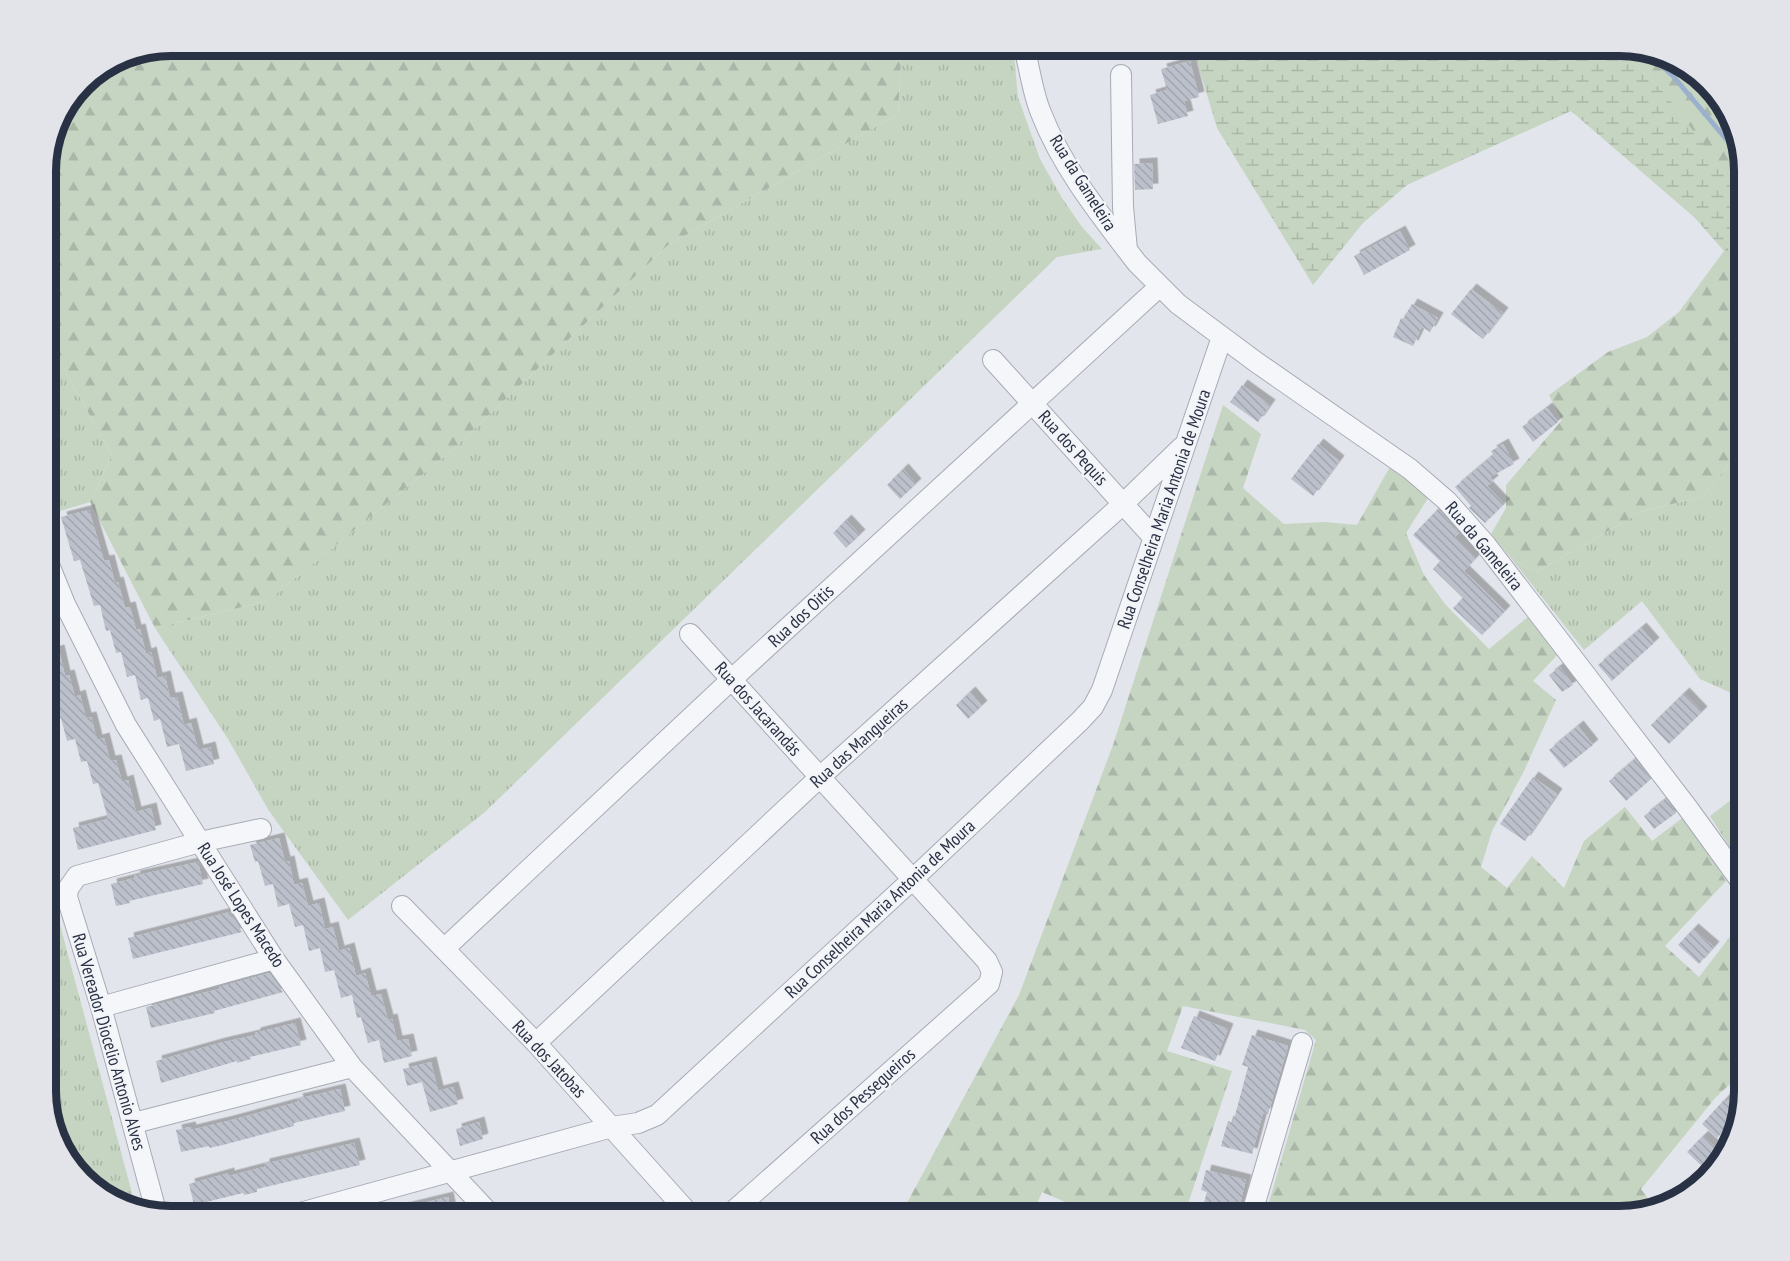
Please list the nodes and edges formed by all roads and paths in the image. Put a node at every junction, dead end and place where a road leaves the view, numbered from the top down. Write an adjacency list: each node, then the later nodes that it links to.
1 (1026, 56): 3 (street, Rua da Gameleira)
2 (1121, 75): 3 (street, Rua da Gameleira)
3 (1127, 250): 4 (street, Rua da Gameleira)
4 (1160, 287): 5 (street, Rua da Gameleira); 7 (street, Rua dos Oitis)
5 (1222, 337): 8 (street, Rua Conselheira Maria Antonia de Moura); 17 (street, Rua da Gameleira)
6 (993, 360): 7 (street, Rua dos Pequis)
7 (1032, 403): 9 (street, Rua dos Pequis); 13 (street, Rua dos Oitis)
8 (1185, 444): 9 (street, Rua das Mangueiras); 10 (street, Rua Conselheira Maria Antonia de Moura)
9 (1123, 504): 10 (street, Rua dos Pequis); 14 (street, Rua das Mangueiras)
10 (1153, 537): 18 (street, Rua Conselheira Maria Antonia de Moura)
11 (56, 582): 16 (street, Rua José Lopes Macedo)
12 (690, 634): 13 (street, Rua dos Jacarandás)
13 (731, 680): 14 (street, Rua dos Jacarandás); 20 (street, Rua dos Oitis)
14 (820, 777): 18 (street, Rua dos Jacarandás); 24 (street, Rua das Mangueiras)
15 (261, 829): 16 (street)
16 (200, 842): 21 (street, Rua José Lopes Macedo); 23 (street, Rua Vereador Diocelio Antonio Alves)
17 (1734, 872)
18 (913, 879): 22 (street, Rua dos Jacarandás); 28 (street, Rua Conselheira Maria Antonia de Moura)
19 (402, 906): 20 (street, Rua dos Jatobas)
20 (445, 948): 24 (street, Rua dos Jatobas)
21 (274, 959): 23 (street); 26 (street, Rua José Lopes Macedo)
22 (992, 972): 34 (street, Rua dos Pessegueiros)
23 (101, 1007): 27 (street, Rua Vereador Diocelio Antonio Alves)
24 (536, 1043): 28 (street, Rua dos Jatobas)
25 (1302, 1043): 35 (street)
26 (352, 1067): 27 (street); 29 (street, Rua José Lopes Macedo)
27 (134, 1124): 30 (street, Rua Vereador Diocelio Antonio Alves)
28 (612, 1127): 29 (street, Rua Conselheira Maria Antonia de Moura); 33 (street, Rua dos Jatobas)
29 (450, 1173): 31 (street, Rua Conselheira Maria Antonia de Moura); 32 (street, Rua José Lopes Macedo)
30 (154, 1205)
31 (326, 1206)
32 (482, 1206)
33 (682, 1206)
34 (739, 1206)
35 (1254, 1206)

